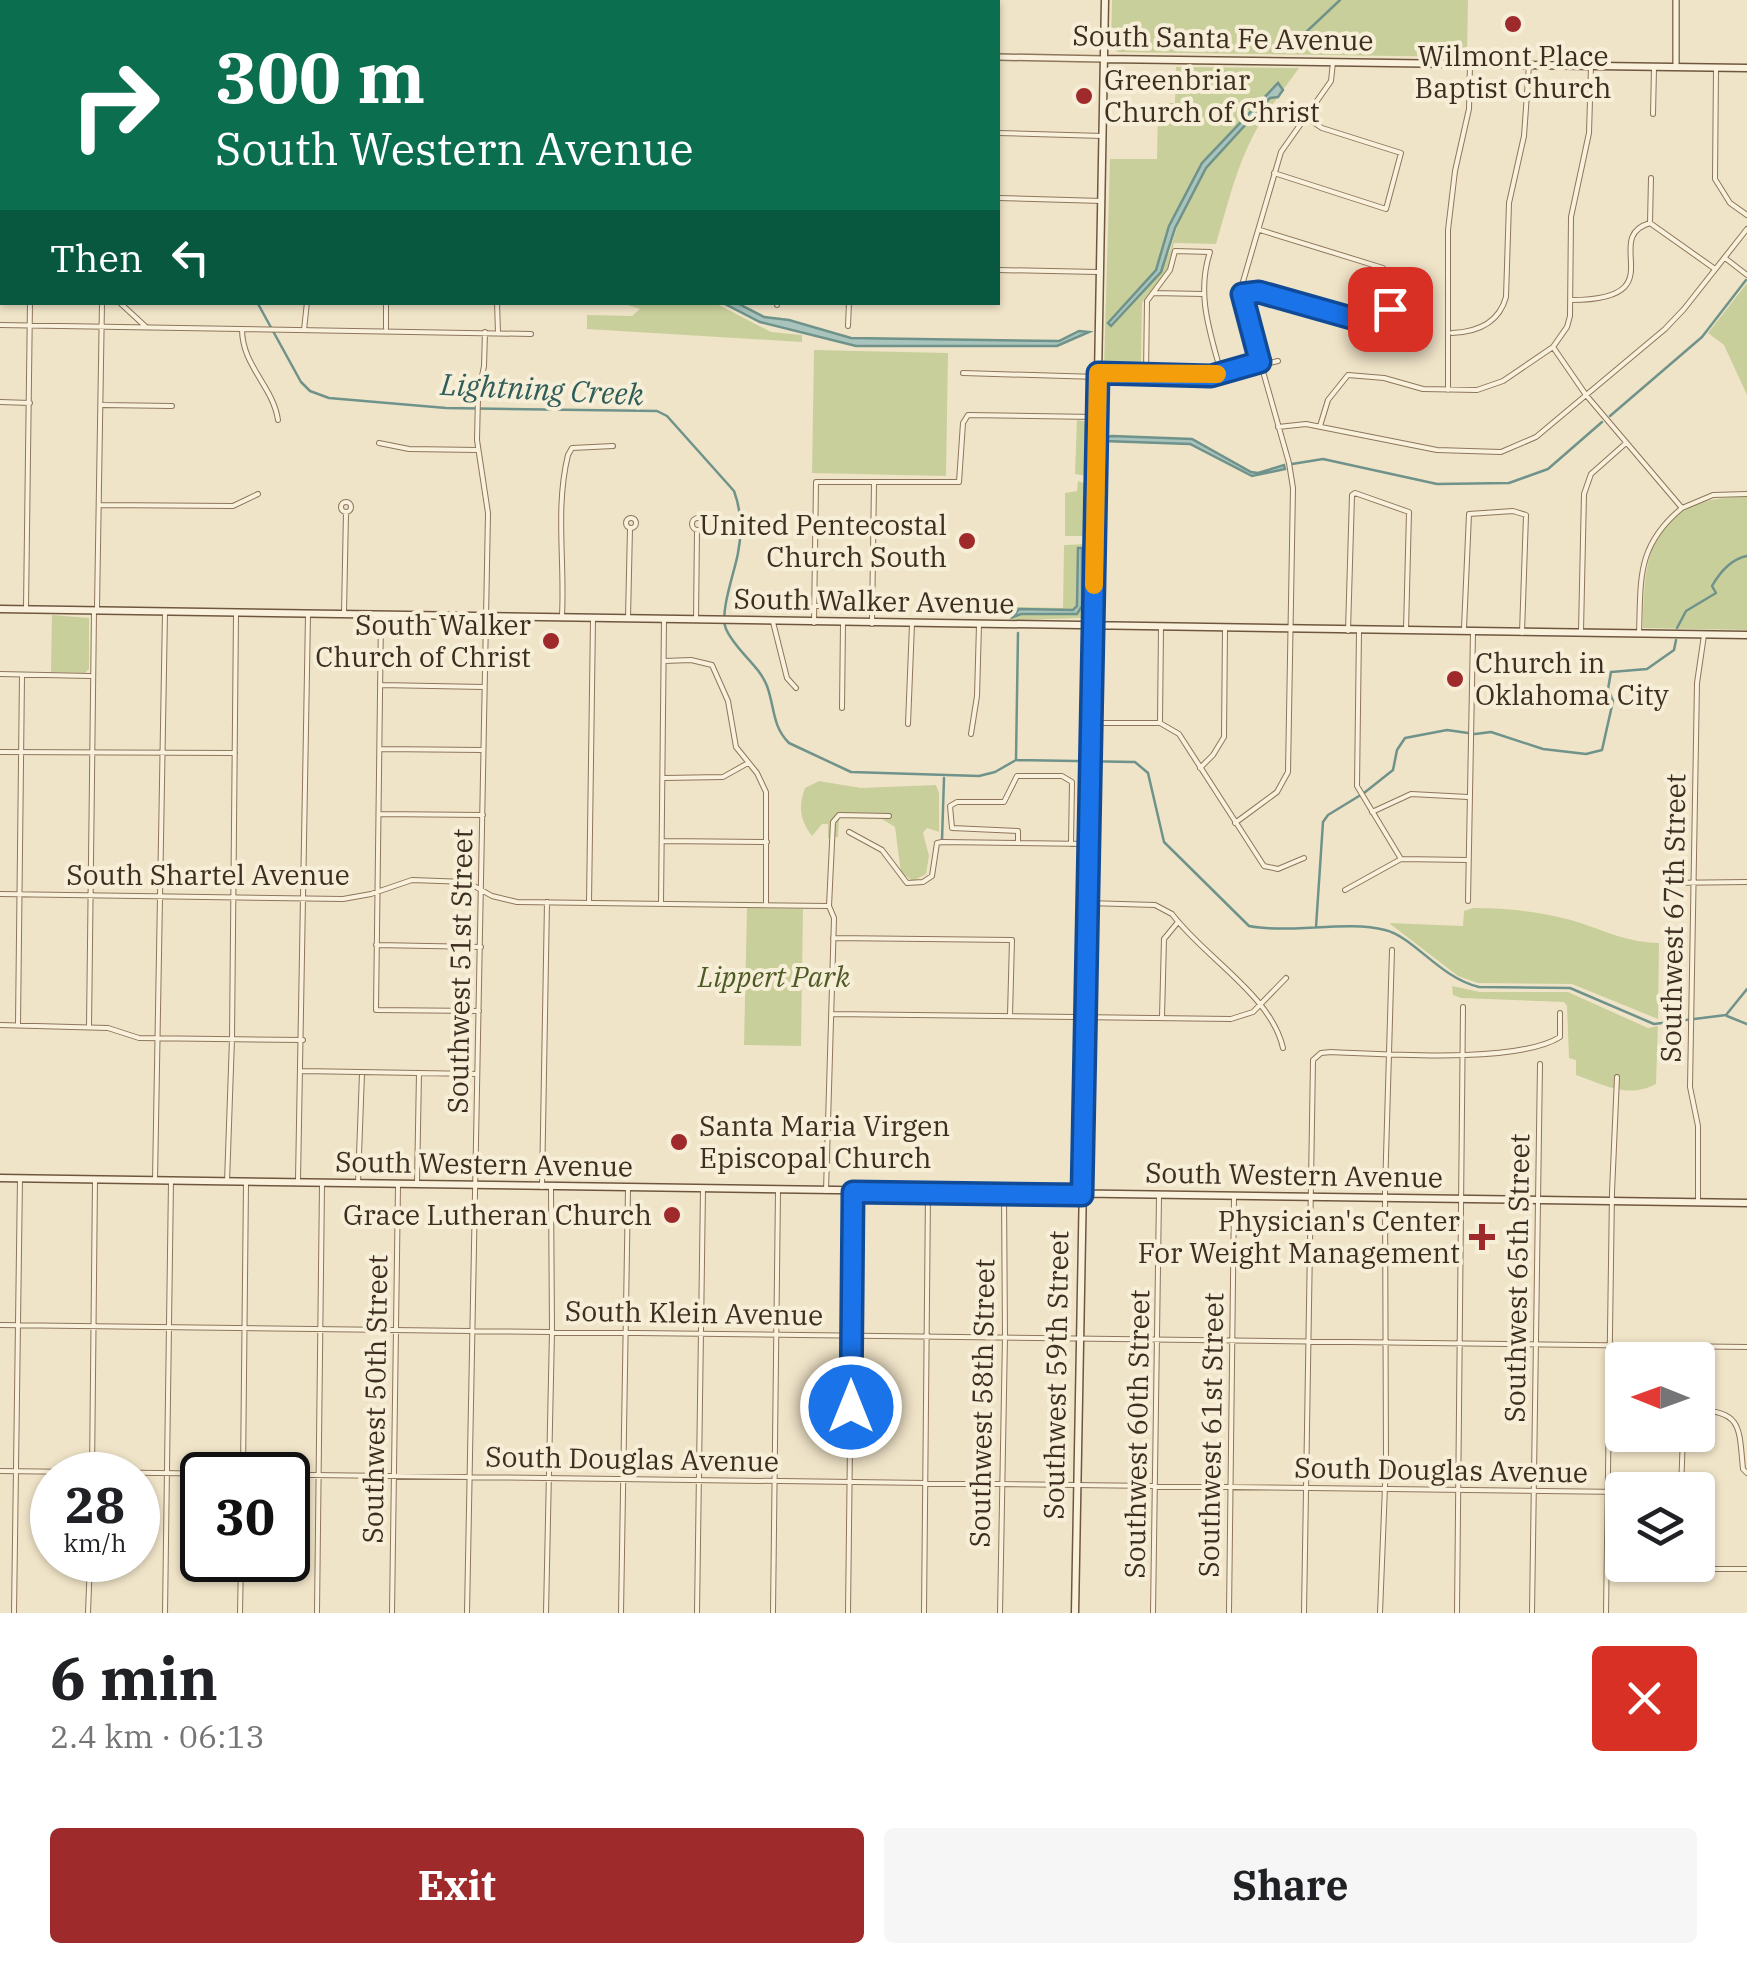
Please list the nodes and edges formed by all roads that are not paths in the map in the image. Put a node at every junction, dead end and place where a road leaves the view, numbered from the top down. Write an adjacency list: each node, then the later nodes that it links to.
1 (1105, 0): 4 (main road, Southwest 59th Street)
2 (1676, 0): 10 (street)
3 (1000, 57): 4 (street, South Santa Fe Avenue)
4 (1104, 59): 5 (main road, South Santa Fe Avenue); 16 (main road, Southwest 59th Street)
5 (1333, 62): 6 (main road, South Santa Fe Avenue); 14 (street)
6 (1470, 64): 7 (main road, South Santa Fe Avenue); 51 (street)
7 (1528, 65): 8 (main road, South Santa Fe Avenue); 51 (street)
8 (1591, 66): 9 (main road, South Santa Fe Avenue); 33 (street)
9 (1654, 67): 10 (main road, South Santa Fe Avenue); 13 (street)
10 (1676, 67): 11 (main road, South Santa Fe Avenue)
11 (1716, 68): 12 (main road, South Santa Fe Avenue); 21 (street)
12 (1747, 68)
13 (1653, 114)
14 (1305, 117): 17 (street); 17 (street)
15 (1000, 134): 16 (street)
16 (1103, 136): 20 (main road, Southwest 59th Street)
17 (1274, 174): 24 (street)
18 (1650, 178): 22 (street)
19 (1000, 198): 20 (street)
20 (1102, 201): 28 (main road, Southwest 59th Street)
21 (1747, 215)
22 (1650, 223): 26 (street); 33 (street)
23 (1747, 229): 25 (street)
24 (1258, 230): 32 (street); 32 (street)
25 (1725, 258): 26 (street); 29 (street)
26 (1714, 269): 61 (street)
27 (1000, 270): 28 (street)
28 (1100, 272): 59 (main road, Southwest 59th Street)
29 (1747, 275)
30 (1153, 293): 31 (street); 31 (street); 58 (street)
31 (1204, 294): 57 (street)
32 (1242, 294): 55 (street)
33 (1571, 300): 53 (street)
34 (30, 305): 42 (street)
35 (102, 305): 44 (street)
36 (122, 305): 45 (street)
37 (307, 305): 47 (street)
38 (386, 305): 48 (street)
39 (497, 305): 50 (street)
40 (848, 305): 43 (street)
41 (0, 325): 42 (street)
42 (31, 326): 44 (street); 63 (street)
43 (848, 326)
44 (102, 327): 45 (street); 64 (street)
45 (147, 328): 46 (street)
46 (242, 329): 47 (street); 67 (street)
47 (304, 330): 48 (street)
48 (386, 330): 49 (street)
49 (485, 332): 50 (street); 73 (street, Southwest 51st Street)
50 (498, 333): 52 (street)
51 (1450, 333): 60 (street)
52 (530, 334)
53 (1553, 348): 60 (street); 61 (street)
54 (1278, 361): 55 (street)
55 (1261, 363): 57 (street); 69 (street)
56 (963, 372): 59 (street)
57 (1221, 373): 58 (street)
58 (1146, 374): 59 (street)
59 (1098, 375): 66 (main road, Southwest 59th Street)
60 (1448, 390): 68 (street)
61 (1586, 395): 68 (street); 71 (street)
62 (0, 402): 63 (street)
63 (30, 403): 85 (street)
64 (102, 405): 65 (street); 77 (street)
65 (172, 406)
66 (1097, 417): 74 (street); 104 (main road, Southwest 59th Street)
67 (278, 420)
68 (1320, 426): 69 (street)
69 (1278, 427): 107 (street)
70 (380, 443): 73 (street)
71 (1626, 443): 78 (street); 113 (street)
72 (614, 446): 93 (street)
73 (478, 450): 92 (street, Southwest 51st Street)
74 (874, 482): 82 (street); 83 (street)
75 (258, 494): 77 (street)
76 (1747, 494): 78 (street)
77 (100, 505): 86 (street)
78 (1682, 508): 114 (street)
79 (346, 512): 90 (street)
80 (630, 528): 95 (street)
81 (697, 530): 97 (street)
82 (814, 606): 83 (street); 99 (street)
83 (872, 606): 101 (street)
84 (0, 609): 85 (main road, South Walker Avenue)
85 (26, 610): 86 (main road, South Walker Avenue)
86 (95, 611): 87 (main road, South Walker Avenue); 120 (street)
87 (165, 612): 88 (main road, South Walker Avenue); 134 (street)
88 (236, 613): 89 (main road, South Walker Avenue); 135 (street)
89 (308, 614): 90 (main road, South Walker Avenue); 165 (street)
90 (344, 615): 91 (main road, South Walker Avenue)
91 (381, 616): 92 (main road, South Walker Avenue); 121 (street)
92 (484, 618): 93 (main road, South Walker Avenue); 122 (street, Southwest 51st Street)
93 (562, 618): 94 (main road, South Walker Avenue)
94 (593, 619): 95 (main road, South Walker Avenue); 168 (street)
95 (628, 620): 96 (main road, South Walker Avenue)
96 (664, 620): 97 (main road, South Walker Avenue); 117 (street)
97 (696, 621): 98 (main road, South Walker Avenue)
98 (773, 622): 99 (main road, South Walker Avenue); 123 (street)
99 (814, 623): 100 (main road, South Walker Avenue)
100 (843, 623): 101 (main road, South Walker Avenue); 124 (street)
101 (872, 624): 102 (main road, South Walker Avenue)
102 (912, 624): 103 (main road, South Walker Avenue); 127 (street)
103 (979, 625): 104 (main road, South Walker Avenue); 128 (street)
104 (1093, 625): 105 (main road, South Walker Avenue); 125 (main road, Southwest 59th Street)
105 (1161, 627): 106 (main road, South Walker Avenue); 126 (street)
106 (1225, 629): 107 (main road, South Walker Avenue); 137 (street)
107 (1291, 629): 108 (main road, South Walker Avenue); 144 (street)
108 (1348, 630): 109 (main road, South Walker Avenue); 110 (street)
109 (1359, 630): 110 (main road, South Walker Avenue); 140 (street)
110 (1406, 631): 111 (main road, South Walker Avenue)
111 (1469, 632): 112 (main road, South Walker Avenue); 112 (street); 139 (street)
112 (1522, 632): 113 (main road, South Walker Avenue)
113 (1581, 633): 114 (main road, South Walker Avenue)
114 (1640, 634): 115 (main road, South Walker Avenue)
115 (1704, 635): 116 (main road, South Walker Avenue); 155 (street, Southwest 67th Street)
116 (1747, 636)
117 (664, 661): 136 (street); 138 (street)
118 (0, 674): 119 (street)
119 (22, 675): 120 (street); 132 (street)
120 (92, 676): 133 (street)
121 (380, 686): 122 (street); 129 (street)
122 (484, 687): 130 (street, Southwest 51st Street)
123 (796, 688)
124 (842, 708)
125 (1091, 723): 126 (street); 150 (main road, Southwest 59th Street)
126 (1160, 723): 137 (street)
127 (908, 724)
128 (971, 734)
129 (380, 749): 130 (street); 141 (street)
130 (484, 750): 142 (street, Southwest 51st Street)
131 (0, 752): 132 (street)
132 (21, 752): 133 (street); 161 (street)
133 (94, 753): 134 (street); 162 (street)
134 (164, 753): 135 (street); 163 (street)
135 (235, 753): 164 (street)
136 (748, 763): 138 (street); 147 (street)
137 (1200, 768): 144 (street)
138 (664, 778): 146 (street)
139 (1469, 797): 140 (street); 153 (street)
140 (1372, 812): 152 (street)
141 (379, 814): 142 (street); 159 (street)
142 (484, 815): 157 (street, Southwest 51st Street)
143 (889, 816): 172 (street)
144 (1236, 823): 151 (street)
145 (849, 832): 148 (street)
146 (662, 841): 147 (street); 169 (street)
147 (767, 842): 171 (street)
148 (1018, 843): 149 (street); 149 (street)
149 (1071, 844): 150 (street)
150 (1088, 844): 170 (main road, Southwest 59th Street)
151 (1304, 858)
152 (1402, 859): 153 (street); 158 (street)
153 (1468, 860): 166 (street)
154 (1665, 882): 155 (street)
155 (1694, 882): 156 (street); 231 (street, Southwest 67th Street)
156 (1747, 882)
157 (482, 888): 159 (street, South Shartel Avenue); 167 (street, South Shartel Avenue); 176 (street, Southwest 51st Street)
158 (1346, 890)
159 (378, 891): 165 (street, South Shartel Avenue); 175 (street)
160 (0, 894): 161 (street, South Shartel Avenue)
161 (20, 894): 162 (street, South Shartel Avenue); 188 (street)
162 (91, 895): 163 (street, South Shartel Avenue); 189 (street)
163 (162, 896): 164 (street, South Shartel Avenue); 190 (street)
164 (233, 897): 165 (street, South Shartel Avenue); 191 (street)
165 (304, 898): 192 (street)
166 (1468, 901)
167 (547, 902): 168 (street, South Shartel Avenue); 215 (street)
168 (589, 904): 169 (street, South Shartel Avenue)
169 (661, 904): 171 (street, South Shartel Avenue)
170 (1088, 904): 173 (street); 185 (main road, Southwest 59th Street)
171 (766, 905): 172 (street, South Shartel Avenue)
172 (829, 906): 174 (street)
173 (1178, 922): 179 (street); 186 (street)
174 (834, 938): 183 (street); 184 (street)
175 (376, 945): 176 (street); 181 (street)
176 (481, 947): 181 (street, Southwest 51st Street)
177 (1392, 950): 194 (street)
178 (1286, 978): 179 (street)
179 (1259, 1004): 186 (street); 193 (street)
180 (1464, 1007): 195 (street)
181 (480, 1011): 200 (street, Southwest 51st Street)
182 (1560, 1013): 195 (street)
183 (832, 1014): 184 (street); 219 (street)
184 (1010, 1015): 185 (street)
185 (1086, 1018): 186 (street); 223 (main road, Southwest 59th Street)
186 (1162, 1019)
187 (0, 1025): 188 (street)
188 (18, 1025): 189 (street)
189 (89, 1027): 190 (street)
190 (160, 1038): 191 (street); 205 (street)
191 (232, 1039): 192 (street); 207 (street)
192 (302, 1040): 197 (street)
193 (1284, 1048)
194 (1388, 1054): 195 (street); 226 (street); 227 (street)
195 (1464, 1054): 228 (street)
196 (1540, 1064): 229 (street, Southwest 65th Street)
197 (302, 1071): 198 (street); 209 (street)
198 (362, 1073): 199 (street); 211 (street)
199 (418, 1073): 200 (street); 213 (street)
200 (478, 1074): 214 (street, Southwest 51st Street)
201 (1616, 1076): 230 (street)
202 (0, 1178): 203 (main road, South Western Avenue)
203 (20, 1178): 204 (main road, South Western Avenue); 235 (street)
204 (95, 1180): 205 (main road, South Western Avenue); 233 (street)
205 (156, 1181): 206 (main road, South Western Avenue)
206 (171, 1181): 207 (main road, South Western Avenue); 236 (street)
207 (227, 1182): 208 (main road, South Western Avenue)
208 (246, 1182): 209 (main road, South Western Avenue); 237 (street)
209 (298, 1184): 210 (main road, South Western Avenue)
210 (322, 1184): 211 (main road, South Western Avenue); 238 (street)
211 (358, 1184): 212 (main road, South Western Avenue)
212 (398, 1185): 213 (main road, South Western Avenue); 239 (street, Southwest 50th Street)
213 (417, 1185): 214 (main road, South Western Avenue)
214 (474, 1186): 215 (main road, South Western Avenue); 240 (street, Southwest 51st Street)
215 (546, 1187): 216 (main road, South Western Avenue); 241 (street)
216 (628, 1188): 217 (main road, South Western Avenue); 242 (street)
217 (702, 1189): 218 (main road, South Western Avenue); 243 (street)
218 (778, 1190): 219 (main road, South Western Avenue); 244 (street)
219 (826, 1191): 220 (main road, South Western Avenue)
220 (853, 1192): 221 (main road, South Western Avenue); 245 (street)
221 (928, 1193): 222 (main road, South Western Avenue); 246 (street)
222 (1004, 1194): 223 (main road, South Western Avenue); 247 (street, Southwest 58th Street)
223 (1082, 1195): 224 (main road, South Western Avenue); 248 (main road, Southwest 59th Street)
224 (1159, 1196): 225 (main road, South Western Avenue); 249 (street, Southwest 60th Street)
225 (1234, 1197): 226 (main road, South Western Avenue); 251 (street, Southwest 61st Street)
226 (1309, 1198): 227 (main road, South Western Avenue); 250 (street)
227 (1385, 1199): 228 (main road, South Western Avenue); 253 (street)
228 (1461, 1200): 229 (main road, South Western Avenue); 254 (street)
229 (1536, 1200): 230 (main road, South Western Avenue); 255 (street, Southwest 65th Street)
230 (1612, 1201): 231 (main road, South Western Avenue); 252 (street)
231 (1698, 1202): 232 (main road, South Western Avenue)
232 (1747, 1203)
233 (94, 1324): 235 (street, South Klein Avenue); 236 (street, South Klein Avenue); 260 (street)
234 (0, 1325): 235 (street, South Klein Avenue)
235 (17, 1325): 263 (street)
236 (169, 1326): 237 (street, South Klein Avenue); 266 (street)
237 (246, 1326): 238 (street, South Klein Avenue); 261 (street)
238 (320, 1328): 239 (street, South Klein Avenue); 270 (street)
239 (397, 1328): 240 (street, South Klein Avenue); 271 (street, Southwest 50th Street)
240 (472, 1330): 241 (street, South Klein Avenue); 272 (street, Southwest 51st Street)
241 (552, 1331): 242 (street, South Klein Avenue); 273 (street)
242 (626, 1332): 243 (street, South Klein Avenue); 274 (street)
243 (702, 1333): 244 (street, South Klein Avenue); 275 (street)
244 (778, 1335): 245 (street, South Klein Avenue); 276 (street)
245 (851, 1336): 246 (street, South Klein Avenue); 277 (street)
246 (929, 1337): 247 (street, South Klein Avenue); 278 (street)
247 (1005, 1338): 248 (street, South Klein Avenue); 279 (street, Southwest 58th Street)
248 (1079, 1340): 249 (street, South Klein Avenue); 280 (main road, Southwest 59th Street)
249 (1158, 1341): 251 (street, South Klein Avenue); 281 (street, Southwest 60th Street)
250 (1307, 1341): 251 (street, South Klein Avenue); 253 (street, South Klein Avenue); 283 (street)
251 (1232, 1342): 282 (street, Southwest 61st Street)
252 (1611, 1342)
253 (1385, 1343): 254 (street, South Klein Avenue); 284 (street)
254 (1461, 1343): 255 (street, South Klein Avenue); 285 (street)
255 (1536, 1344): 256 (street, South Klein Avenue); 286 (street, Southwest 65th Street)
256 (1605, 1345)
257 (1715, 1347): 258 (street, South Klein Avenue)
258 (1747, 1347)
259 (1715, 1411): 268 (street)
260 (92, 1452)
261 (243, 1452)
262 (0, 1472): 263 (street, South Douglas Avenue)
263 (15, 1472): 264 (street, South Douglas Avenue); 293 (street)
264 (30, 1472)
265 (160, 1472): 266 (street, South Douglas Avenue)
266 (168, 1472): 267 (street, South Douglas Avenue); 295 (street)
267 (180, 1472)
268 (1747, 1473)
269 (310, 1475): 270 (street, South Douglas Avenue)
270 (319, 1475): 271 (street, South Douglas Avenue); 297 (street)
271 (395, 1476): 272 (street, South Douglas Avenue); 298 (street, Southwest 50th Street)
272 (470, 1476): 273 (street, South Douglas Avenue); 299 (street, Southwest 51st Street)
273 (549, 1478): 274 (street, South Douglas Avenue); 300 (street)
274 (624, 1480): 275 (street, South Douglas Avenue); 301 (street)
275 (699, 1481): 276 (street, South Douglas Avenue); 302 (street)
276 (776, 1482): 277 (street, South Douglas Avenue); 303 (street)
277 (851, 1482): 278 (street, South Douglas Avenue); 304 (street)
278 (926, 1484): 279 (street, South Douglas Avenue); 305 (street)
279 (1002, 1485): 280 (street, South Douglas Avenue); 306 (street, Southwest 58th Street)
280 (1077, 1486): 281 (street, South Douglas Avenue); 307 (main road, Southwest 59th Street)
281 (1156, 1487): 282 (street, South Douglas Avenue); 308 (street, Southwest 60th Street)
282 (1231, 1488): 283 (street, South Douglas Avenue); 309 (street, Southwest 61st Street)
283 (1308, 1489): 284 (street, South Douglas Avenue); 310 (street)
284 (1384, 1489): 285 (street, South Douglas Avenue); 311 (street)
285 (1459, 1491): 286 (street, South Douglas Avenue); 312 (street)
286 (1534, 1491): 287 (street, South Douglas Avenue); 313 (street, Southwest 65th Street)
287 (1605, 1492)
288 (1715, 1569): 289 (street)
289 (1747, 1569)
290 (89, 1582): 294 (street)
291 (241, 1582): 296 (street)
292 (1607, 1582): 314 (street)
293 (14, 1613)
294 (88, 1613)
295 (165, 1613)
296 (240, 1613)
297 (316, 1613)
298 (392, 1613)
299 (467, 1613)
300 (546, 1613)
301 (621, 1613)
302 (697, 1613)
303 (773, 1613)
304 (848, 1613)
305 (924, 1613)
306 (1000, 1613)
307 (1075, 1613)
308 (1153, 1613)
309 (1229, 1613)
310 (1304, 1613)
311 (1380, 1613)
312 (1457, 1613)
313 (1532, 1613)
314 (1606, 1613)

